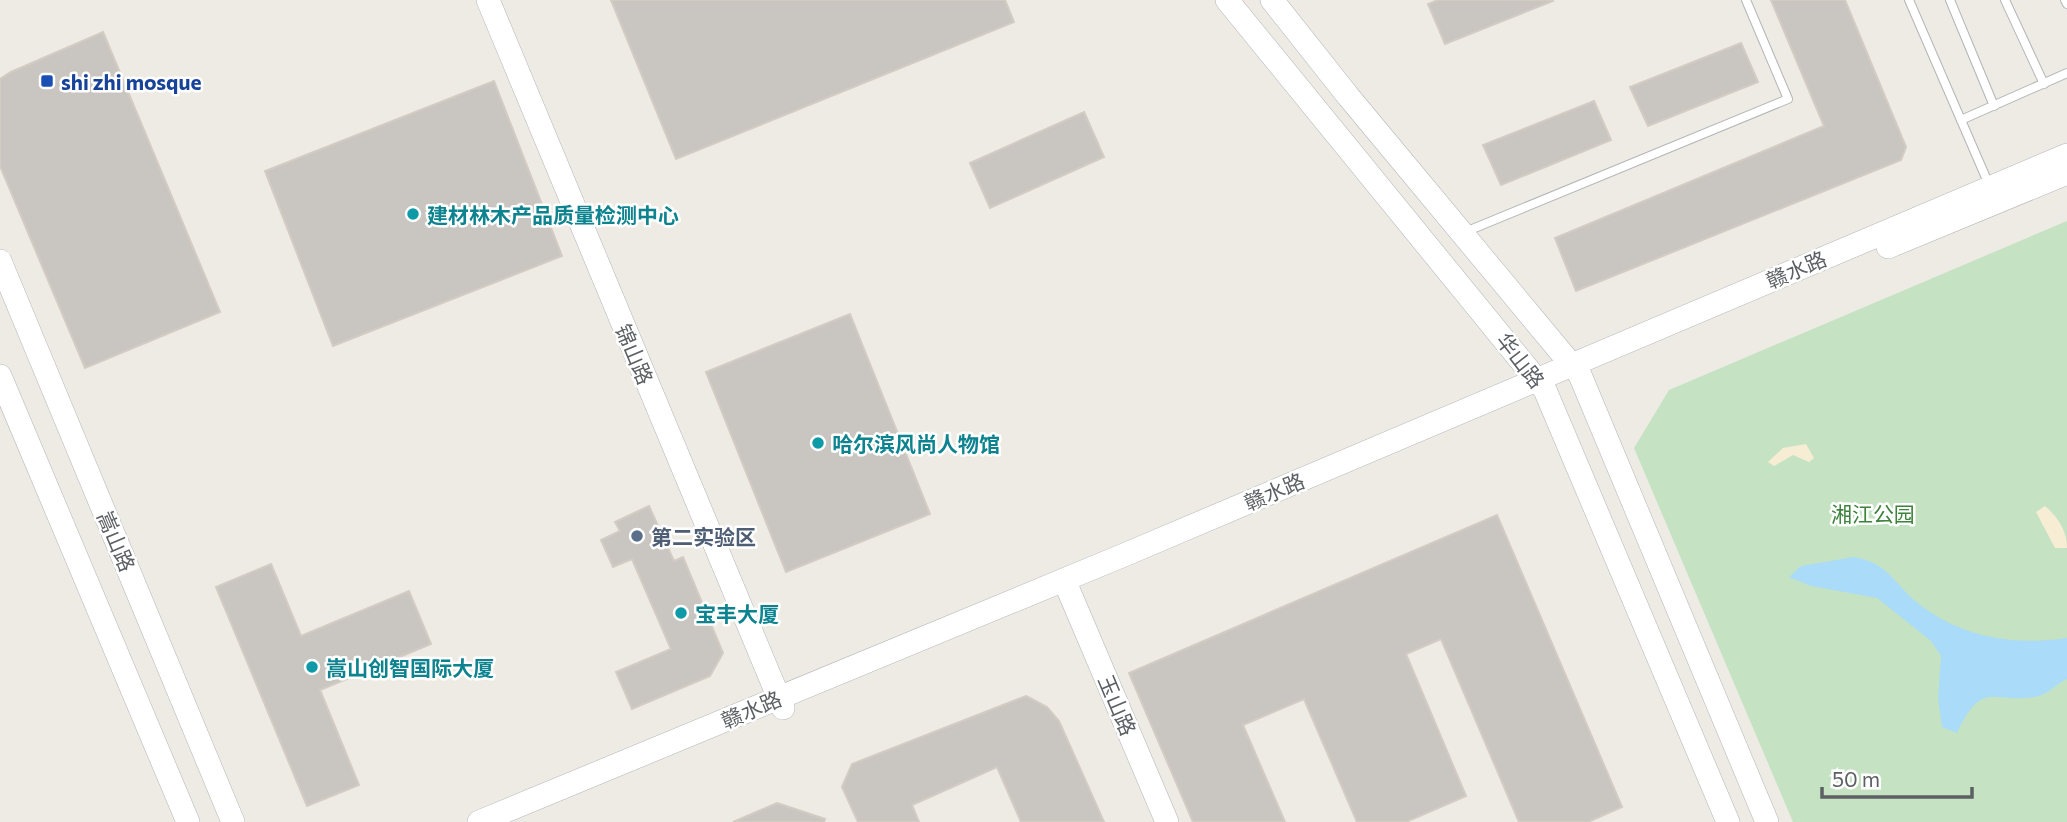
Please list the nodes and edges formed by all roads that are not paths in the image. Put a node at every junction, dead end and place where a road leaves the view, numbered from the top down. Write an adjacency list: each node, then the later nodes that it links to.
1 (488, 0): 21 (main road, 锦山路)
2 (1227, 0): 19 (main road, 华山路)
3 (1746, 0): 15 (lane)
4 (1909, 0): 11 (lane)
5 (1950, 0): 10 (lane)
6 (2005, 0): 9 (lane)
7 (1279, 3): 15 (main road, 华山路)
8 (2067, 73): 9 (lane)
9 (2043, 83): 10 (lane)
10 (1994, 106): 11 (lane)
11 (1961, 120): 14 (lane)
12 (2067, 155): 14 (main road, 赣水路)
13 (2067, 173): 17 (main road, 赣水路)
14 (1990, 187): 17 (main road, 赣水路)
15 (1462, 233): 17 (main road, 华山路)
16 (0, 261): 23 (main road, 嵩山路)
17 (1575, 370): 19 (main road, 赣水路); 28 (main road, 华山路)
18 (0, 376): 22 (main road, 嵩山路)
19 (1541, 384): 20 (main road, 赣水路); 21 (main road, 赣水路); 27 (main road, 华山路)
20 (1068, 589): 21 (main road, 赣水路); 26 (main road, 玉山路)
21 (780, 703): 24 (main road, 赣水路); 25 (main road, 赣水路)
22 (188, 822)
23 (233, 822)
24 (479, 822)
25 (513, 822)
26 (1167, 822)
27 (1728, 822)
28 (1767, 822)

